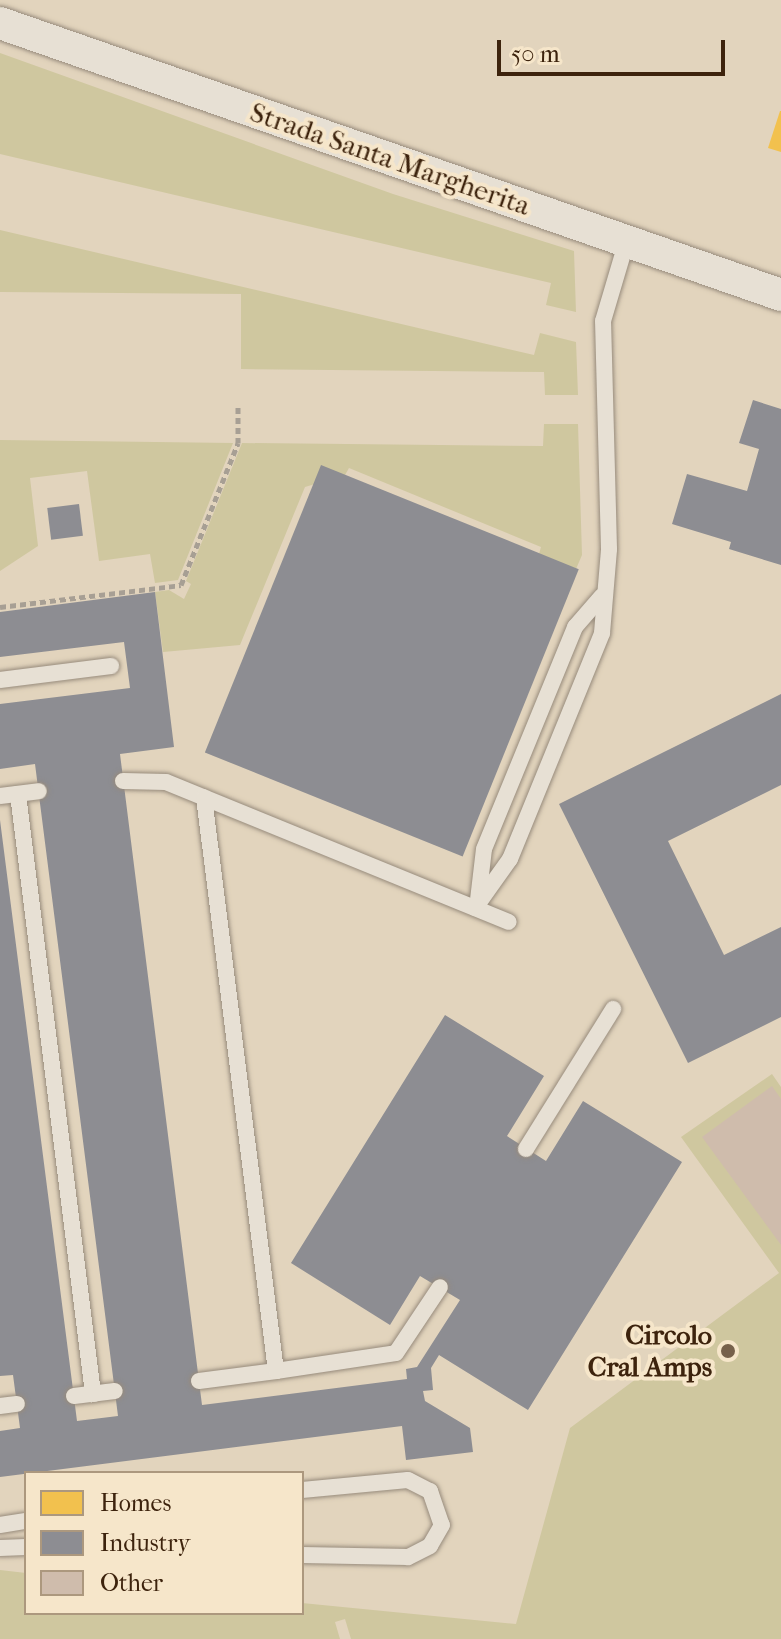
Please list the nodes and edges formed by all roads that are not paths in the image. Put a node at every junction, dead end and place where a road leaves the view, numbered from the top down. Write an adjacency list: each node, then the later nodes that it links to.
1 (0, 23): 2 (street, Strada Santa Margherita)
2 (627, 240): 3 (street, Strada Santa Margherita); 4 (lane)
3 (781, 295)
4 (602, 594): 12 (lane); 12 (lane)
5 (111, 666): 6 (lane)
6 (0, 680)
7 (123, 781): 11 (lane)
8 (39, 791): 9 (lane)
9 (18, 794): 10 (lane); 20 (lane)
10 (0, 796)
11 (204, 797): 12 (lane); 17 (lane)
12 (475, 908): 13 (lane)
13 (509, 922)
14 (613, 1009): 15 (lane)
15 (526, 1149)
16 (440, 1287): 17 (lane)
17 (276, 1371): 18 (lane)
18 (199, 1381)
19 (115, 1391): 20 (lane)
20 (93, 1394): 21 (lane)
21 (74, 1396)
22 (304, 1490): 27 (lane)
23 (24, 1521): 24 (lane)
24 (0, 1525)
25 (24, 1547): 26 (lane)
26 (0, 1548)
27 (304, 1555)

